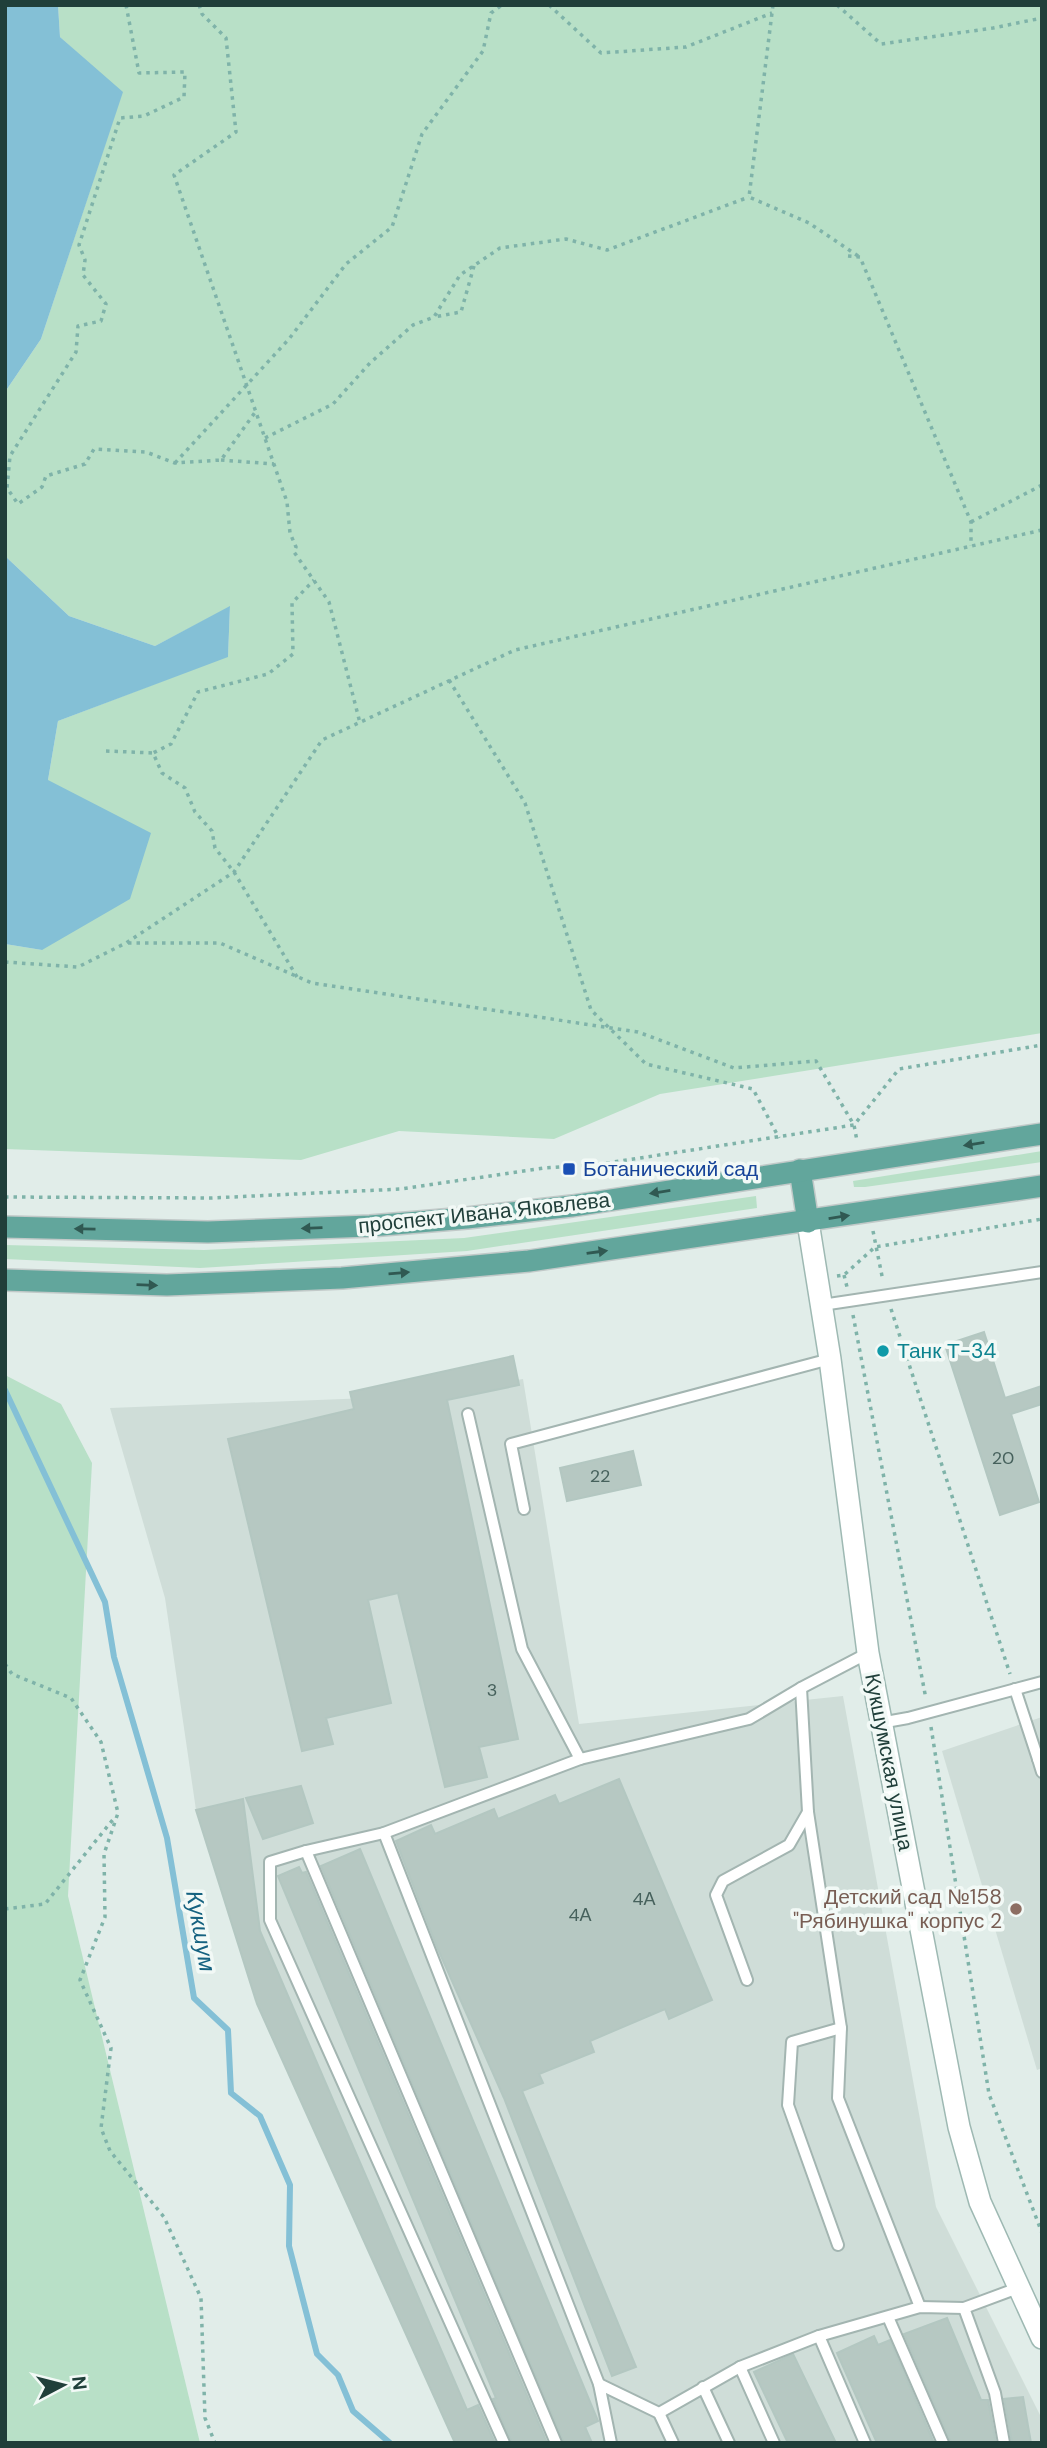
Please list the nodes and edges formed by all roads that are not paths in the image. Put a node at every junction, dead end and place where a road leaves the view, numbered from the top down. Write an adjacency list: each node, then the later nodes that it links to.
1 (1042, 1134): 2 (main road, проспект Ивана Яковлева, one-way to 2)
2 (800, 1170): 4 (main road, Кукшумская улица); 5 (main road, проспект Ивана Яковлева, one-way to 5)
3 (1042, 1186): 4 (main road, one-way to 3)
4 (808, 1222): 7 (main road, one-way to 4); 8 (street, Кукшумская улица)
5 (5, 1227)
6 (1042, 1272): 8 (lane)
7 (5, 1280)
8 (822, 1305): 9 (street, Кукшумская улица)
9 (830, 1359): 11 (lane); 12 (street, Кукшумская улица)
10 (468, 1414): 18 (lane)
11 (524, 1509)
12 (868, 1653): 14 (lane); 16 (street, Кукшумская улица)
13 (1042, 1682): 15 (lane)
14 (801, 1688): 18 (lane); 20 (lane)
15 (1015, 1689): 16 (lane); 17 (lane)
16 (880, 1723): 26 (street, Кукшумская улица)
17 (1040, 1758): 19 (lane)
18 (580, 1759): 21 (lane)
19 (1042, 1772)
20 (808, 1812): 23 (lane); 24 (lane)
21 (383, 1833): 22 (lane); 33 (lane)
22 (306, 1851): 36 (lane); 37 (lane)
23 (747, 1980)
24 (841, 2028): 25 (lane); 27 (lane)
25 (838, 2245)
26 (1018, 2288): 28 (lane); 30 (street, Кукшумская улица)
27 (920, 2307): 28 (lane); 29 (lane)
28 (964, 2308): 44 (lane)
29 (888, 2317): 31 (lane); 43 (lane)
30 (1039, 2324)
31 (819, 2336): 32 (lane); 42 (lane)
32 (740, 2367): 34 (lane); 41 (lane)
33 (599, 2384): 35 (lane); 38 (lane)
34 (703, 2387): 35 (lane); 40 (lane)
35 (659, 2413): 39 (lane)
36 (504, 2443)
37 (556, 2443)
38 (611, 2443)
39 (673, 2443)
40 (729, 2443)
41 (774, 2443)
42 (865, 2443)
43 (943, 2443)
44 (1004, 2443)

